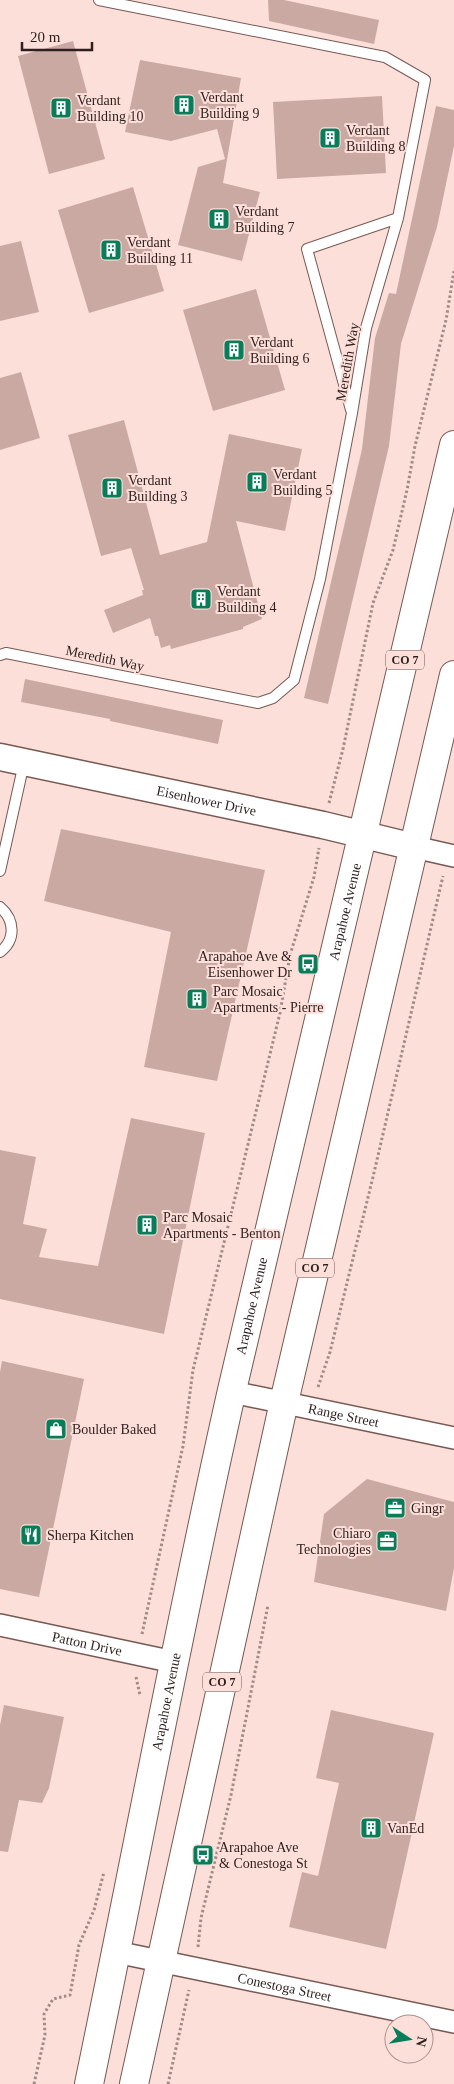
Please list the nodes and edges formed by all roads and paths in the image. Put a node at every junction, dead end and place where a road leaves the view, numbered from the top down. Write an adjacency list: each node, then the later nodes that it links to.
1 (99, 0): 2 (lane, Meredith Way)
2 (398, 218): 4 (lane, Meredith Way); 4 (lane)
3 (454, 271): 9 (path)
4 (352, 413): 6 (lane, Meredith Way)
5 (454, 445): 10 (main road, Arapahoe Avenue / CO 7)
6 (0, 655)
7 (454, 676): 11 (main road, CO 7)
8 (12, 760): 9 (street, Eisenhower Drive); 13 (lane)
9 (323, 825): 10 (street, Eisenhower Drive); 22 (path)
10 (363, 835): 11 (street, Eisenhower Drive); 16 (main road, Arapahoe Avenue / CO 7)
11 (414, 847): 12 (street); 17 (main road, CO 7)
12 (451, 855): 18 (path)
13 (0, 871)
14 (0, 907): 15 (lane)
15 (0, 952)
16 (232, 1392): 17 (street, Range Street); 23 (main road, Arapahoe Avenue / CO 7)
17 (284, 1402): 18 (street, Range Street); 27 (main road, CO 7)
18 (311, 1408): 19 (street, Range Street)
19 (454, 1438)
20 (270, 1596): 28 (path)
21 (0, 1624): 22 (street, Patton Drive)
22 (139, 1655): 23 (street, Patton Drive); 24 (path)
23 (174, 1662): 26 (main road, Arapahoe Avenue / CO 7)
24 (141, 1701)
25 (106, 1865): 30 (path)
26 (116, 1952): 27 (street, Conestoga Street); 31 (main road, Arapahoe Avenue / CO 7)
27 (160, 1962): 28 (street, Conestoga Street); 32 (main road, CO 7)
28 (195, 1969): 29 (street, Conestoga Street); 33 (path)
29 (454, 2022)
30 (34, 2084)
31 (89, 2084)
32 (134, 2084)
33 (168, 2084)

